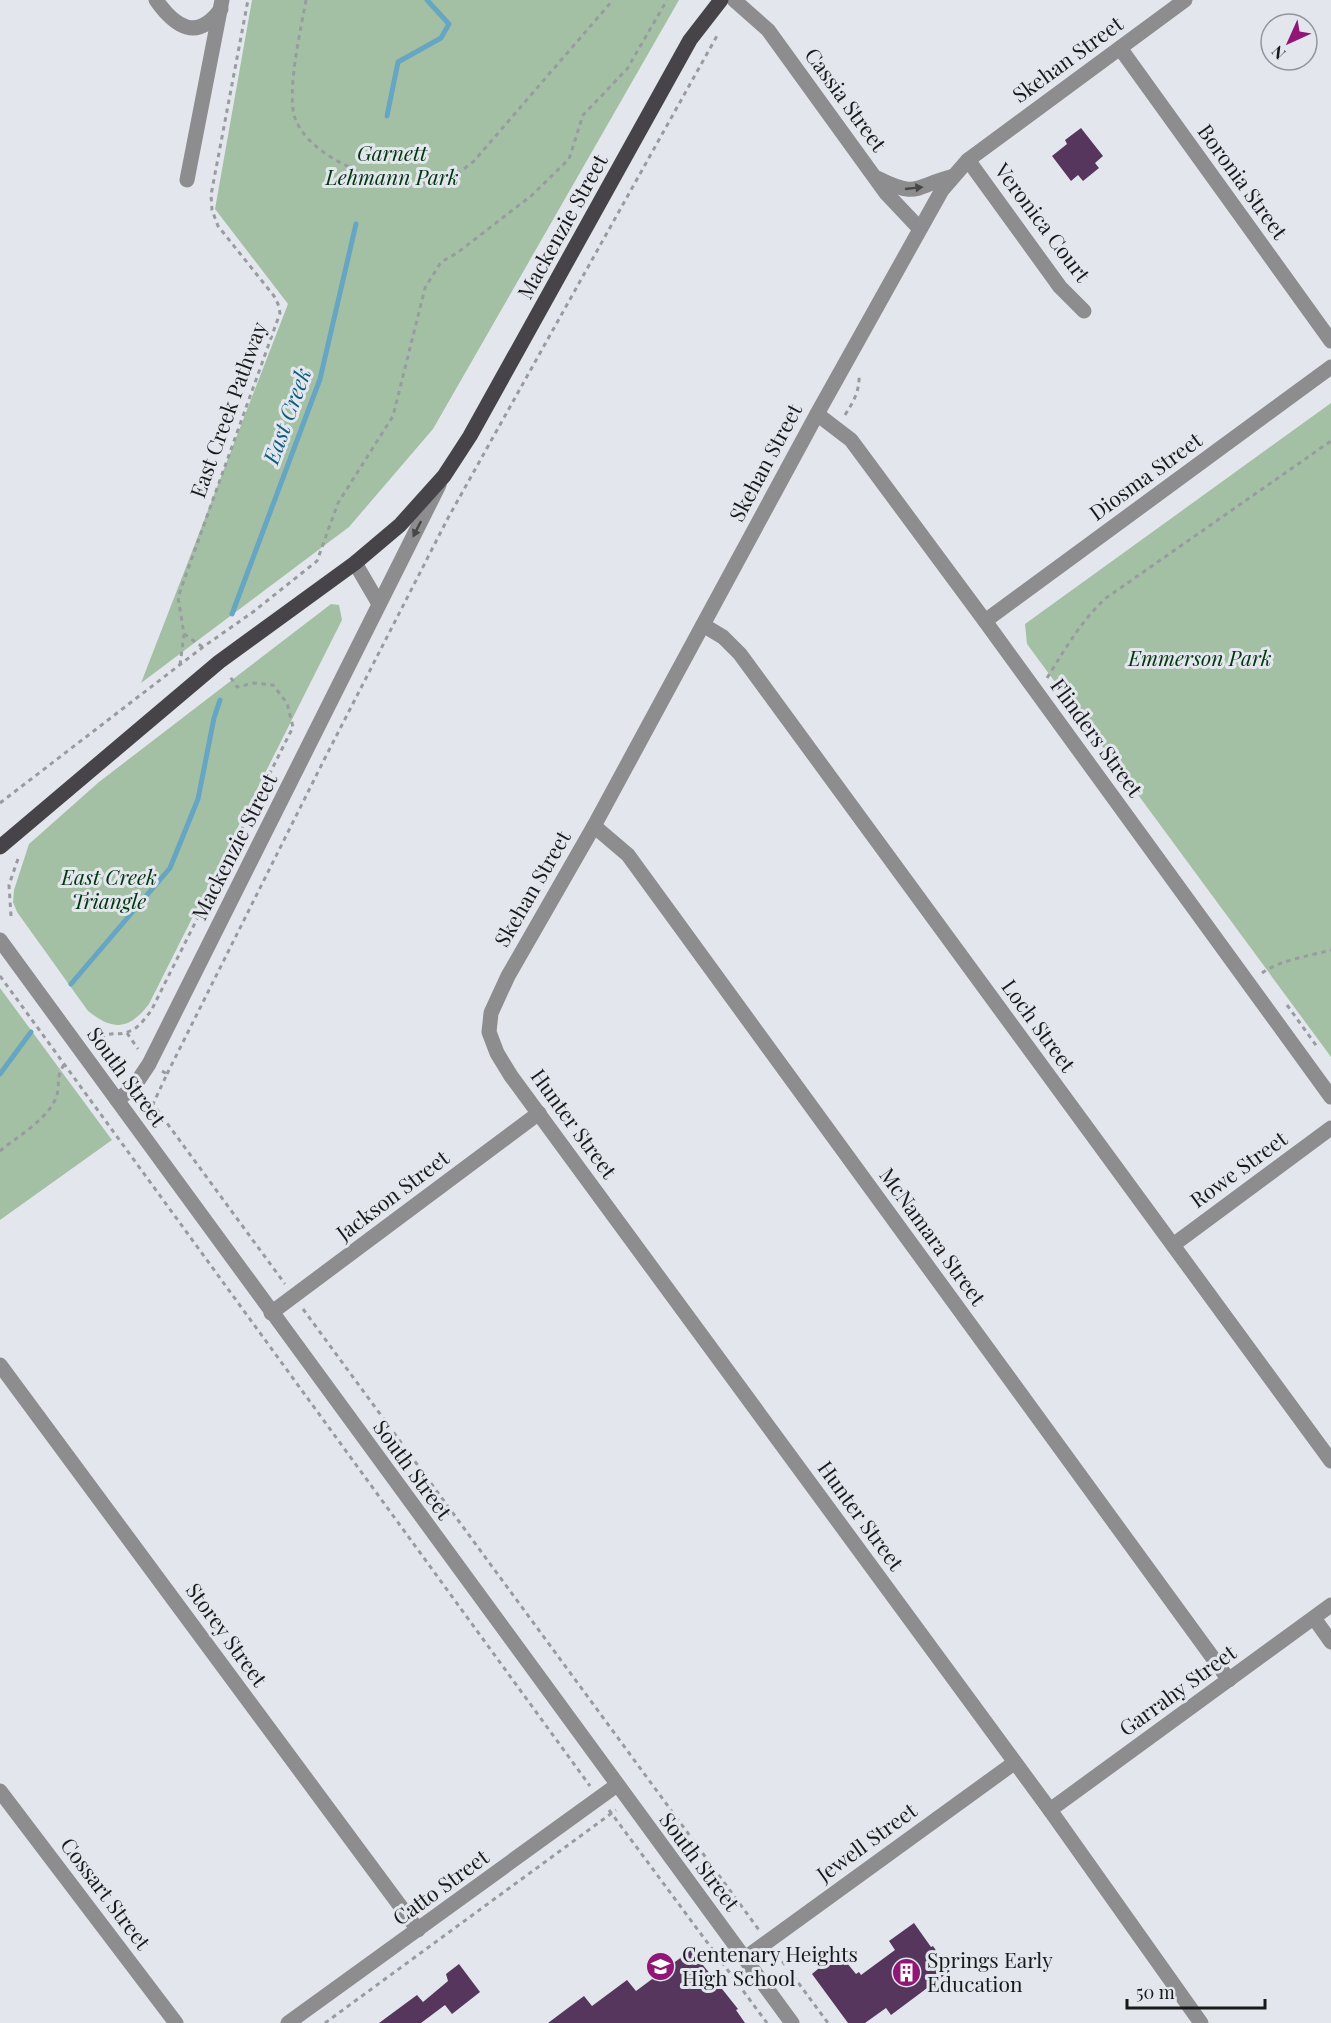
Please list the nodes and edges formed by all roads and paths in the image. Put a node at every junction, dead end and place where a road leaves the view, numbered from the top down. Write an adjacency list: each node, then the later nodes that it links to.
1 (156, 0): 9 (street)
2 (248, 0): 27 (path, East Creek Pathway)
3 (306, 0): 4 (path)
4 (613, 0)
5 (667, 0): 28 (path)
6 (721, 0): 22 (main road, Mackenzie Street)
7 (734, 0): 13 (street, Cassia Street)
8 (1185, 0): 11 (street, Skehan Street)
9 (222, 4): 15 (street)
10 (718, 34): 46 (path)
11 (1120, 48): 12 (street, Skehan Street); 18 (street, Boronia Street)
12 (968, 160): 14 (street, Skehan Street); 17 (street, Veronica Court)
13 (874, 176): 14 (street, one-way to 14); 16 (street, Cassia Street)
14 (954, 176): 16 (street, Skehan Street)
15 (187, 180)
16 (920, 228): 20 (street, Skehan Street)
17 (1084, 311)
18 (1331, 341)
19 (1331, 367): 25 (street, Diosma Street)
20 (817, 414): 25 (street, Flinders Street); 26 (street, Skehan Street)
21 (1331, 441): 31 (path)
22 (444, 477): 23 (main road, Mackenzie Street); 24 (street, Mackenzie Street, one-way to 24)
23 (355, 563): 24 (street); 29 (main road, Mackenzie Street)
24 (379, 604): 44 (street, Mackenzie Street)
25 (985, 621): 47 (street, Flinders Street)
26 (703, 625): 33 (street, Skehan Street); 52 (street, Loch Street)
27 (184, 634): 28 (path); 30 (path, East Creek Pathway)
28 (203, 647): 29 (path); 30 (path)
29 (219, 662): 34 (main road, Mackenzie Street); 42 (path)
30 (180, 665): 32 (path)
31 (1039, 670)
32 (0, 803)
33 (594, 826): 41 (street, Skehan Street); 60 (street, McNamara Street)
34 (0, 847)
35 (19, 856): 36 (path)
36 (11, 916)
37 (0, 940): 43 (street, South Street)
38 (1331, 950): 39 (path)
39 (1263, 973)
40 (0, 976): 45 (path)
41 (489, 1032): 49 (street, Hunter Street)
42 (127, 1033): 43 (path); 44 (path)
43 (81, 1052): 45 (path); 48 (street, South Street)
44 (149, 1064): 46 (path); 48 (street, Mackenzie Street)
45 (64, 1065): 51 (path); 64 (path)
46 (167, 1074): 53 (path)
47 (1331, 1097)
48 (117, 1100): 54 (street, South Street)
49 (539, 1113): 53 (street, Jackson Street); 61 (street, Hunter Street)
50 (1331, 1128): 52 (street, Rowe Street)
51 (0, 1151)
52 (1173, 1245): 56 (street, Loch Street)
53 (294, 1296): 54 (street, Jackson Street); 69 (path)
54 (271, 1313): 62 (street, South Street)
55 (0, 1365): 68 (street, Storey Street)
56 (1331, 1461)
57 (1331, 1605): 58 (street, Garrahy Street)
58 (1314, 1618): 59 (street); 60 (street, Garrahy Street)
59 (1331, 1642)
60 (1230, 1680): 66 (street, Garrahy Street)
61 (1014, 1763): 66 (street, Hunter Street); 69 (street, Jewell Street)
62 (617, 1785): 64 (street, Catto Street); 65 (street, South Street)
63 (0, 1791): 71 (street, Cossart Street)
64 (600, 1798): 67 (path); 68 (street, Catto Street)
65 (628, 1801): 67 (path); 70 (street, South Street)
66 (1050, 1810): 77 (street, Hunter Street)
67 (611, 1814): 73 (path); 74 (path)
68 (418, 1930): 72 (street, Catto Street)
69 (768, 1942): 70 (street, Jewell Street); 76 (path)
70 (745, 1958): 75 (street, South Street)
71 (176, 2023)
72 (288, 2023)
73 (325, 2023)
74 (767, 2023)
75 (792, 2023)
76 (828, 2023)
77 (1201, 2023)

